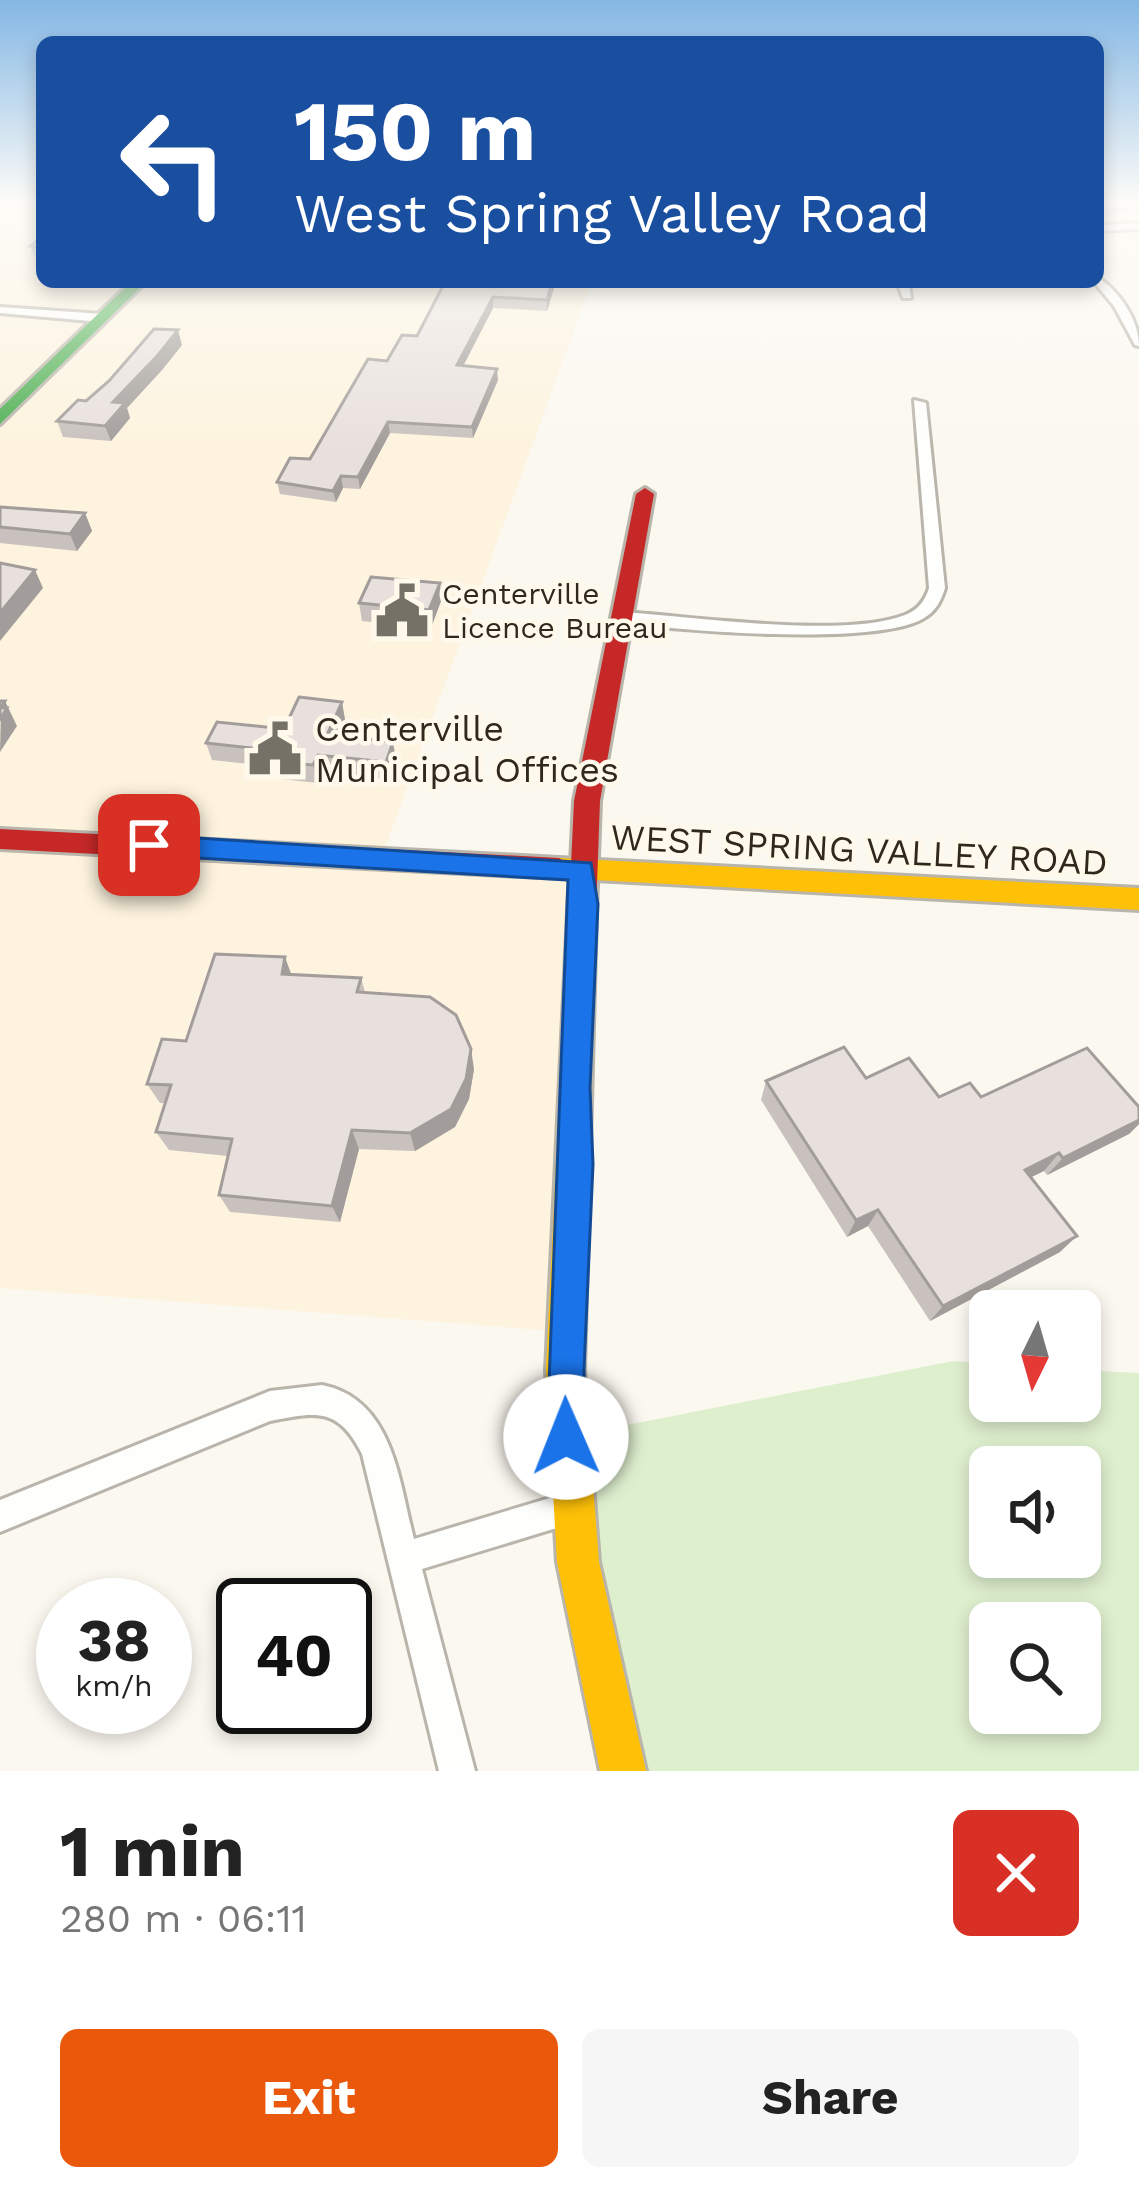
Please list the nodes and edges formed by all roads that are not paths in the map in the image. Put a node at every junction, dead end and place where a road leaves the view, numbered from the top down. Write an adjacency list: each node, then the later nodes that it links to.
1 (1104, 287): 5 (street)
2 (133, 288): 4 (street)
3 (0, 310): 4 (street)
4 (102, 318): 7 (street)
5 (1139, 342)
6 (919, 403): 9 (street)
7 (0, 419)
8 (645, 494): 9 (street)
9 (621, 617): 11 (street)
10 (0, 838): 11 (street, WEST SPRING VALLEY ROAD)
11 (581, 871): 12 (street, WEST SPRING VALLEY ROAD); 13 (street)
12 (1139, 899)
13 (573, 1508): 15 (street); 17 (street)
14 (0, 1516): 15 (street)
15 (406, 1558): 16 (street)
16 (457, 1771)
17 (623, 1771)

